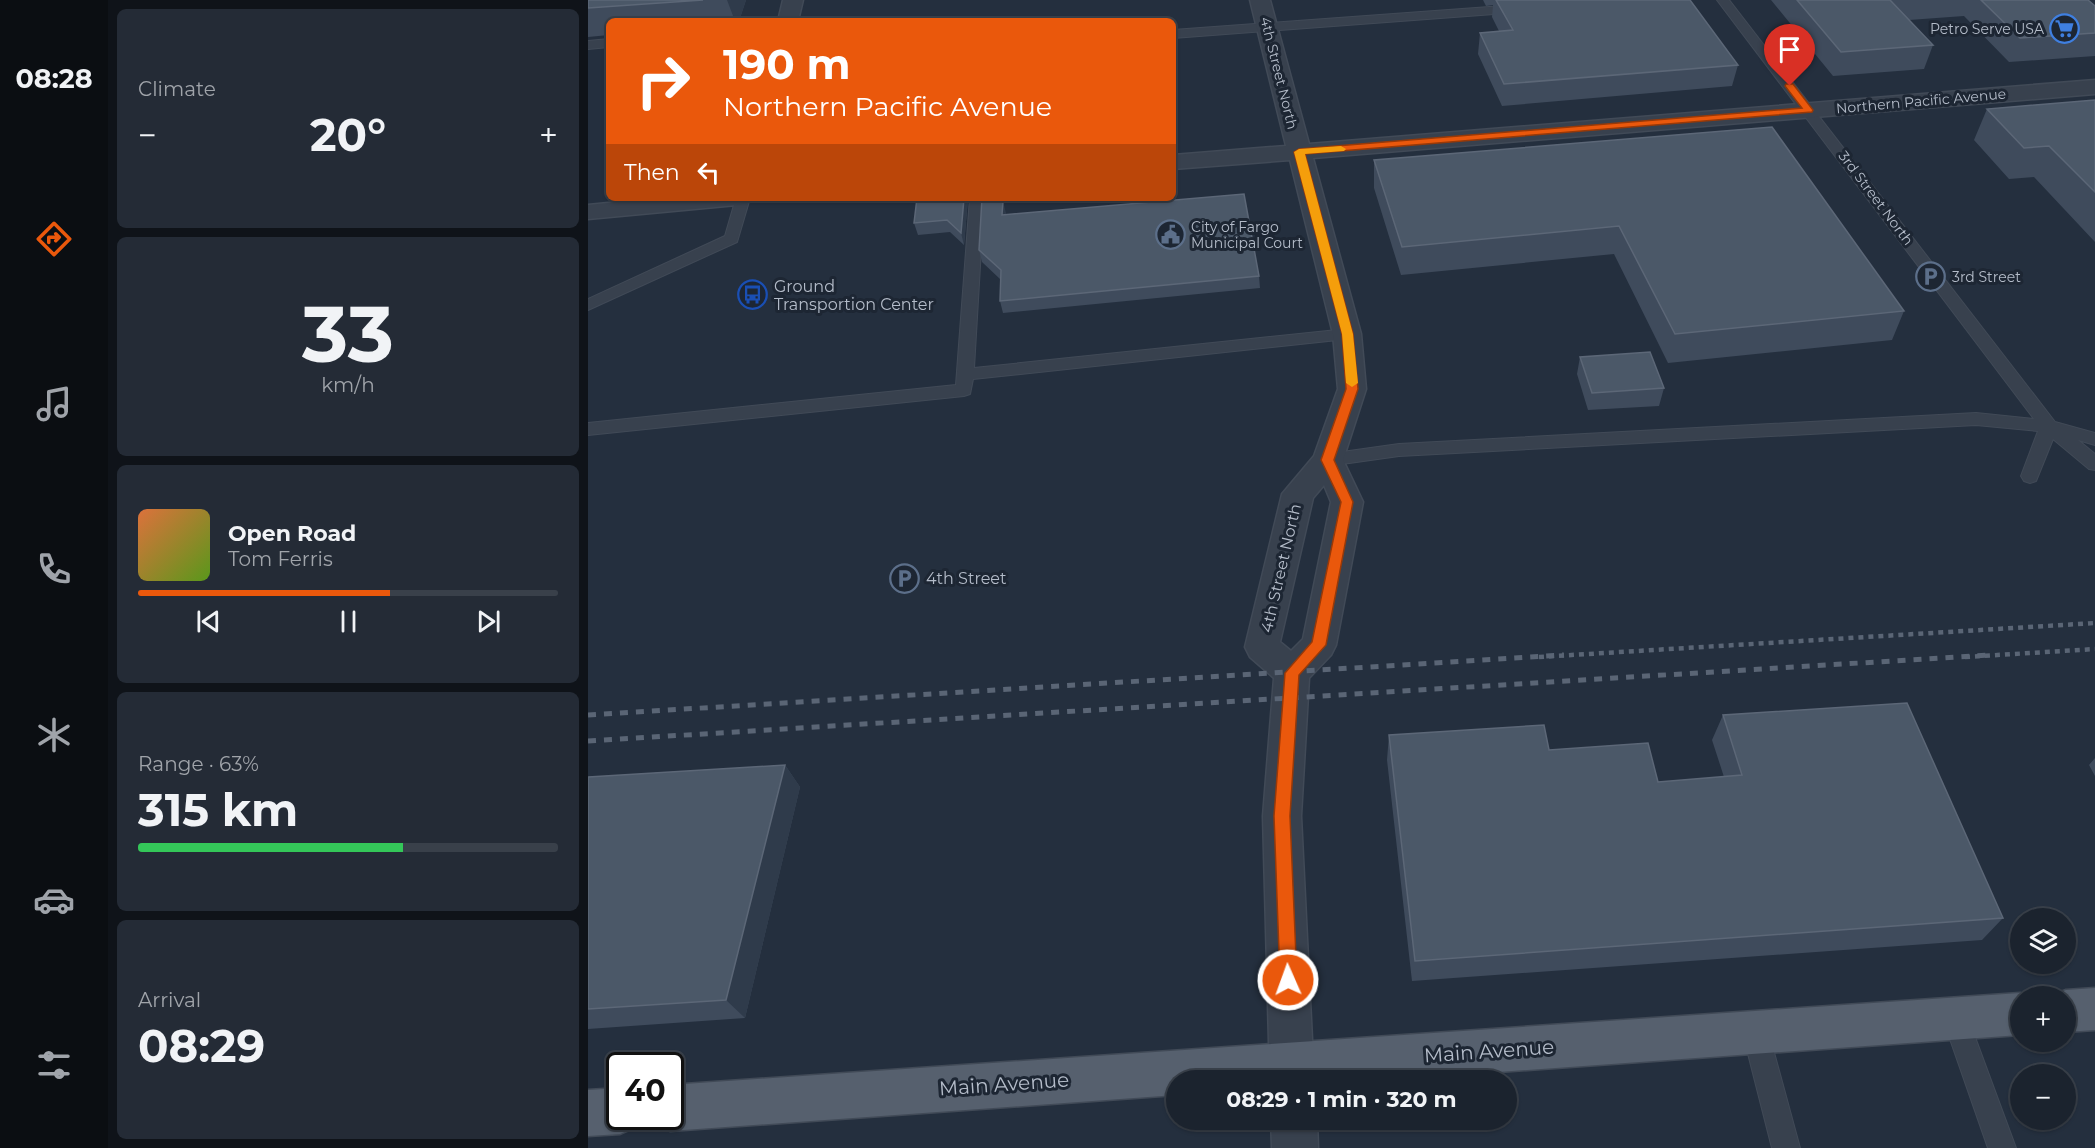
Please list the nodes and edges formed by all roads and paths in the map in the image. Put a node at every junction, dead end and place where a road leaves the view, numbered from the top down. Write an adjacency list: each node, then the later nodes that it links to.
1 (793, 0): 5 (street)
2 (1260, 0): 6 (street, 4th Street North)
3 (1723, 0): 11 (lane, 3rd Street North)
4 (1532, 8): 6 (lane)
5 (789, 18)
6 (1267, 27): 7 (lane); 12 (street, 4th Street North)
7 (1176, 34)
8 (606, 43): 9 (lane)
9 (588, 45)
10 (2095, 87): 11 (street, Northern Pacific Avenue)
11 (1808, 110): 12 (street, Northern Pacific Avenue); 21 (lane, 3rd Street North)
12 (1299, 152): 13 (street, Northern Pacific Avenue); 19 (street, 4th Street North)
13 (1176, 162)
14 (705, 201): 17 (street)
15 (743, 201): 18 (lane)
16 (976, 201): 20 (lane)
17 (588, 212)
18 (588, 305)
19 (1347, 334): 20 (lane); 24 (street, 4th Street North)
20 (966, 374): 22 (lane)
21 (2049, 426): 23 (lane); 24 (lane); 25 (lane, 3rd Street North); 26 (lane)
22 (588, 429)
23 (2095, 439)
24 (1328, 460): 27 (street); 27 (street, 4th Street North)
25 (2095, 464)
26 (2030, 476)
27 (1292, 673): 33 (street)
28 (2095, 1009): 29 (main road)
29 (2076, 1010)
30 (2010, 1015): 31 (main road, Main Avenue)
31 (1956, 1019): 32 (main road, Main Avenue); 42 (lane)
32 (1756, 1034): 34 (main road, Main Avenue); 41 (lane)
33 (1292, 1070)
34 (1316, 1070)
35 (1166, 1079): 36 (main road, Main Avenue)
36 (684, 1107)
37 (606, 1112): 38 (main road)
38 (588, 1113)
39 (1294, 1130): 40 (street)
40 (1295, 1148)
41 (1786, 1148)
42 (2002, 1148)

